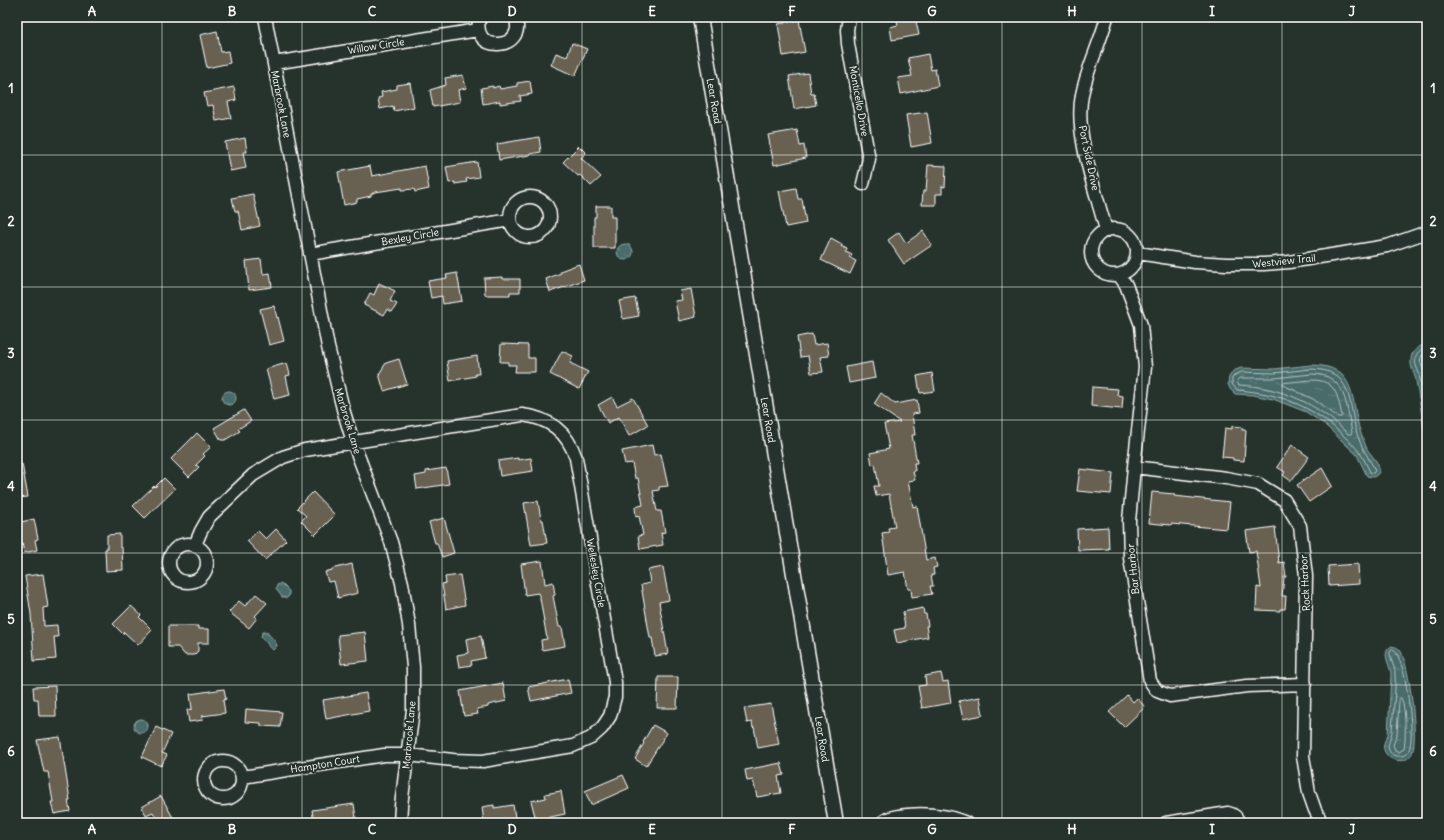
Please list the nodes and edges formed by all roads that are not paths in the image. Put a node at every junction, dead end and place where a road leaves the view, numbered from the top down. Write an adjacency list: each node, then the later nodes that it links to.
1 (265, 17): 8 (street, Marbrook Lane)
2 (480, 17): 7 (street)
3 (515, 17): 7 (street)
4 (700, 17): 23 (street, Lear Road)
5 (849, 17): 9 (street, Monticello Drive)
6 (1107, 17): 11 (street, Port Side Drive)
7 (478, 30): 8 (street, Willow Circle)
8 (274, 63): 14 (street, Marbrook Lane)
9 (863, 184)
10 (510, 220): 14 (street, Bexley Circle)
11 (1106, 230): 13 (street); 15 (street)
12 (1427, 232): 13 (street, Westview Trail)
13 (1138, 253): 15 (street)
14 (310, 254): 16 (street, Marbrook Lane)
15 (1119, 275): 17 (street, Bar Harbor)
16 (353, 442): 18 (street, Wellesley Circle); 20 (street, Marbrook Lane); 20 (street, Wellesley Circle)
17 (1134, 467): 19 (street, Rock Harbor); 19 (street, Bar Harbor)
18 (195, 545)
19 (1305, 684): 28 (street, Rock Harbor)
20 (408, 755): 21 (street, Hampton Court); 22 (street, Marbrook Lane)
21 (242, 777)
22 (400, 823)
23 (836, 823)
24 (882, 823): 25 (street)
25 (966, 823)
26 (1166, 823): 27 (street)
27 (1239, 823)
28 (1322, 823)

